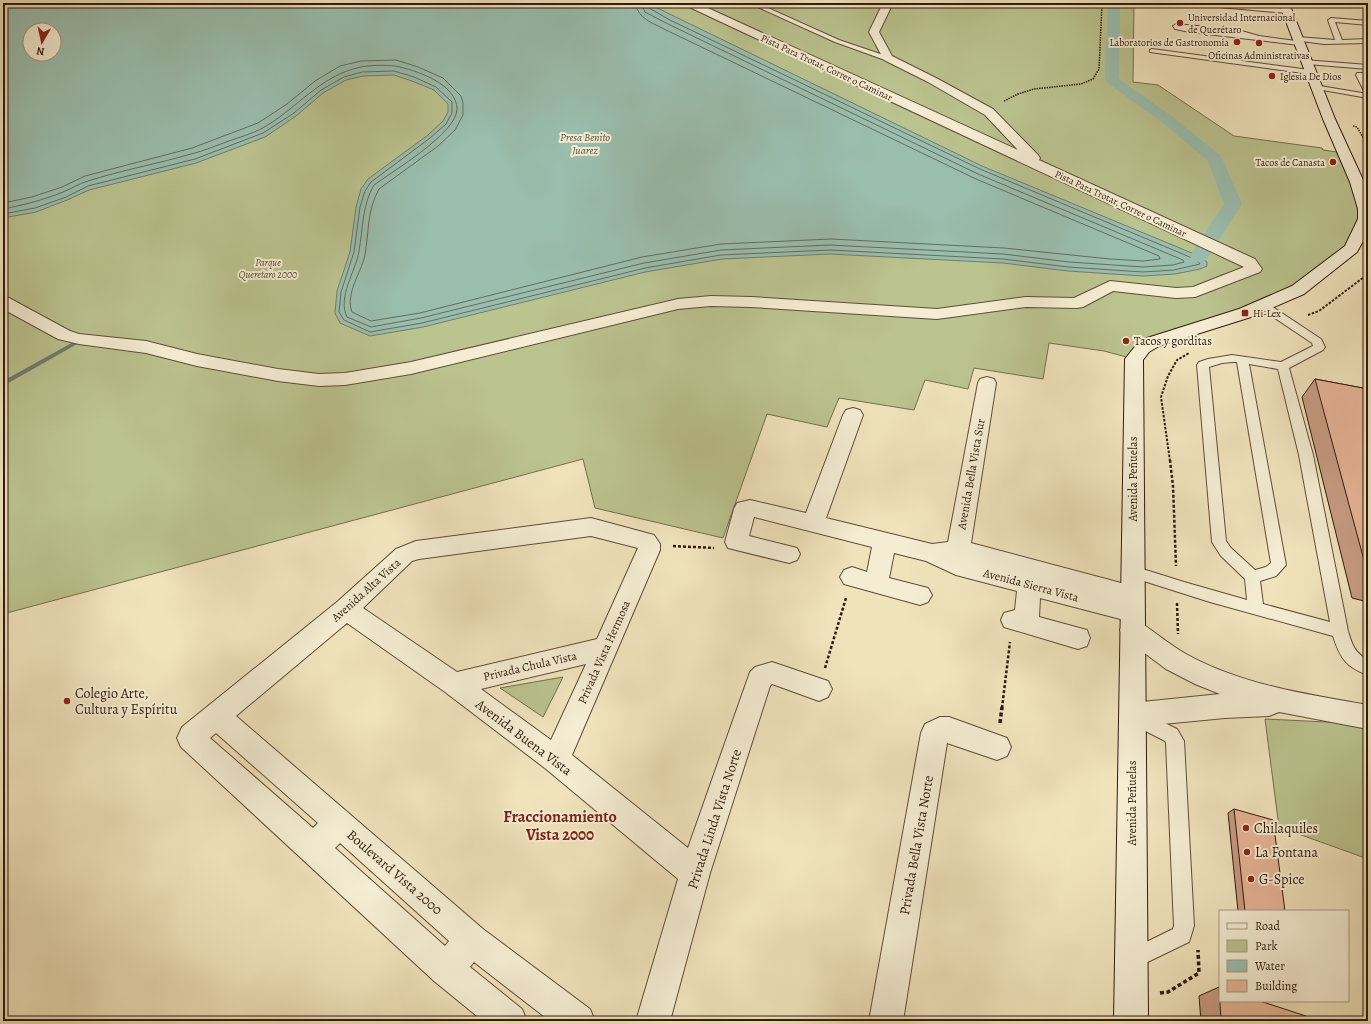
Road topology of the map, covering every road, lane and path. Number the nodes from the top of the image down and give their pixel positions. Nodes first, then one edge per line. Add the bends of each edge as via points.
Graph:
1 (689, 3) edge
2 (752, 3) edge
3 (888, 3) edge
4 (1102, 3) edge
5 (1197, 3) edge
6 (1228, 4) edge
7 (1285, 7) edge
8 (1368, 23) edge
9 (1258, 38) junction
10 (1299, 41) junction
11 (1339, 41) junction
12 (1368, 41) edge
13 (1152, 51) dead end
14 (888, 58) junction
15 (1309, 67) junction
16 (1368, 67) edge
17 (1360, 75) dead end
18 (1317, 87) junction
19 (1368, 91) edge
20 (1368, 96) edge
21 (990, 112) junction
22 (1041, 166) junction
23 (1362, 183) edge
24 (3, 302) edge
25 (1264, 306) junction
26 (1242, 360) junction
27 (1283, 366) junction
28 (987, 383) dead end
29 (852, 415) dead end
30 (813, 524) junction
31 (885, 541) junction
32 (736, 542) junction
33 (649, 544) junction
34 (789, 554) dead end
35 (957, 557) junction
36 (852, 578) joint
37 (1252, 578) junction
38 (876, 584) junction
39 (1029, 585) junction
40 (920, 595) dead end
41 (1132, 602) junction
42 (1256, 608) junction
43 (346, 609) junction
44 (1019, 622) junction
45 (1340, 631) junction
46 (1078, 638) dead end
47 (606, 648) junction
48 (1368, 668) edge
49 (454, 684) junction
50 (819, 689) joint
51 (1286, 703) junction
52 (1132, 715) junction
53 (217, 716) junction
54 (1368, 717) edge
55 (997, 747) joint
56 (556, 760) junction
57 (339, 823) junction
58 (313, 849) junction
59 (696, 873) junction
60 (472, 940) junction
61 (1131, 960) junction
62 (446, 970) junction
63 (510, 1021) edge
64 (578, 1021) edge
65 (653, 1021) edge
66 (886, 1021) edge
67 (1131, 1021) edge

1 - 22 street, Pista Para Trotar, Correr o Caminar
2 - 14 lane via 837,41
3 - 14 street via 874,32
4 - 21 path via 1099,69 1094,79 1090,82 1051,86 1011,96
5 - 6 lane
6 - 7 lane
7 - 10 street, Avenida Peñuelas
8 - 11 lane via 1331,20
9 - 9 lane via 1238,32 1176,26 1178,28
9 - 10 lane
10 - 11 lane
10 - 15 street, Avenida Peñuelas
11 - 12 lane
13 - 15 lane
14 - 21 street
15 - 16 lane
15 - 18 street, Avenida Peñuelas
17 - 19 lane
18 - 20 lane
18 - 23 street, Avenida Peñuelas
21 - 22 street
22 - 24 street, Pista Para Trotar, Correr o Caminar via 1249,262 1254,269 1195,292 1107,286 1071,304 1026,302 936,314 751,302 710,301 678,304 411,368 345,379 319,380 212,363 146,347 97,342 64,335
23 - 25 street, Avenida Peñuelas via 1366,219 1351,249 1298,290
25 - 27 lane via 1317,341 1319,346
25 - 41 street, Avenida Peñuelas via 1153,342 1143,348 1134,359
26 - 27 lane
26 - 37 lane via 1279,565 1271,572
26 - 37 lane via 1224,358 1203,365 1219,542
27 - 45 lane via 1306,455
28 - 35 street, Avenida Bella Vista Sur
29 - 30 street
30 - 31 street, Avenida Sierra Vista
30 - 32 street, Avenida Sierra Vista via 748,508 745,509
31 - 35 street, Avenida Sierra Vista
31 - 38 street
32 - 33 path via 725,549
32 - 34 street
33 - 43 street, Avenida Alta Vista via 646,541 591,527 416,550 404,555
33 - 47 street, Privada Vista Hermosa via 649,550
35 - 39 street, Avenida Sierra Vista
35 - 41 street, Avenida Sierra Vista
36 - 38 street
36 - 50 path
37 - 42 lane
38 - 40 street
39 - 41 street, Avenida Sierra Vista
39 - 44 street
41 - 42 lane via 1181,589
41 - 51 street via 1181,665 1221,684
41 - 52 street, Avenida Peñuelas
42 - 45 lane
43 - 49 street, Avenida Buena Vista
43 - 53 street, Avenida Alta Vista
44 - 46 street
44 - 55 path
45 - 48 lane via 1347,653 1355,663
47 - 49 street, Privada Chula Vista
47 - 56 street, Privada Vista Hermosa
49 - 56 street, Avenida Buena Vista
50 - 59 street, Privada Linda Vista Norte via 772,673 764,675 759,680
51 - 52 street
51 - 54 street
52 - 61 street, Avenida Peñuelas
52 - 61 lane via 1171,735 1175,741 1184,926 1182,935
53 - 57 street, Boulevard Vista 2000
53 - 58 street, Avenida Alta Vista via 192,736 191,740
55 - 66 street, Privada Bella Vista Norte via 949,730 935,733
56 - 59 street, Avenida Buena Vista
57 - 58 street
57 - 60 street, Boulevard Vista 2000
58 - 62 street
59 - 65 street, Privada Linda Vista Norte
60 - 62 street
60 - 64 street, Boulevard Vista 2000
61 - 67 street, Avenida Peñuelas
62 - 63 street

